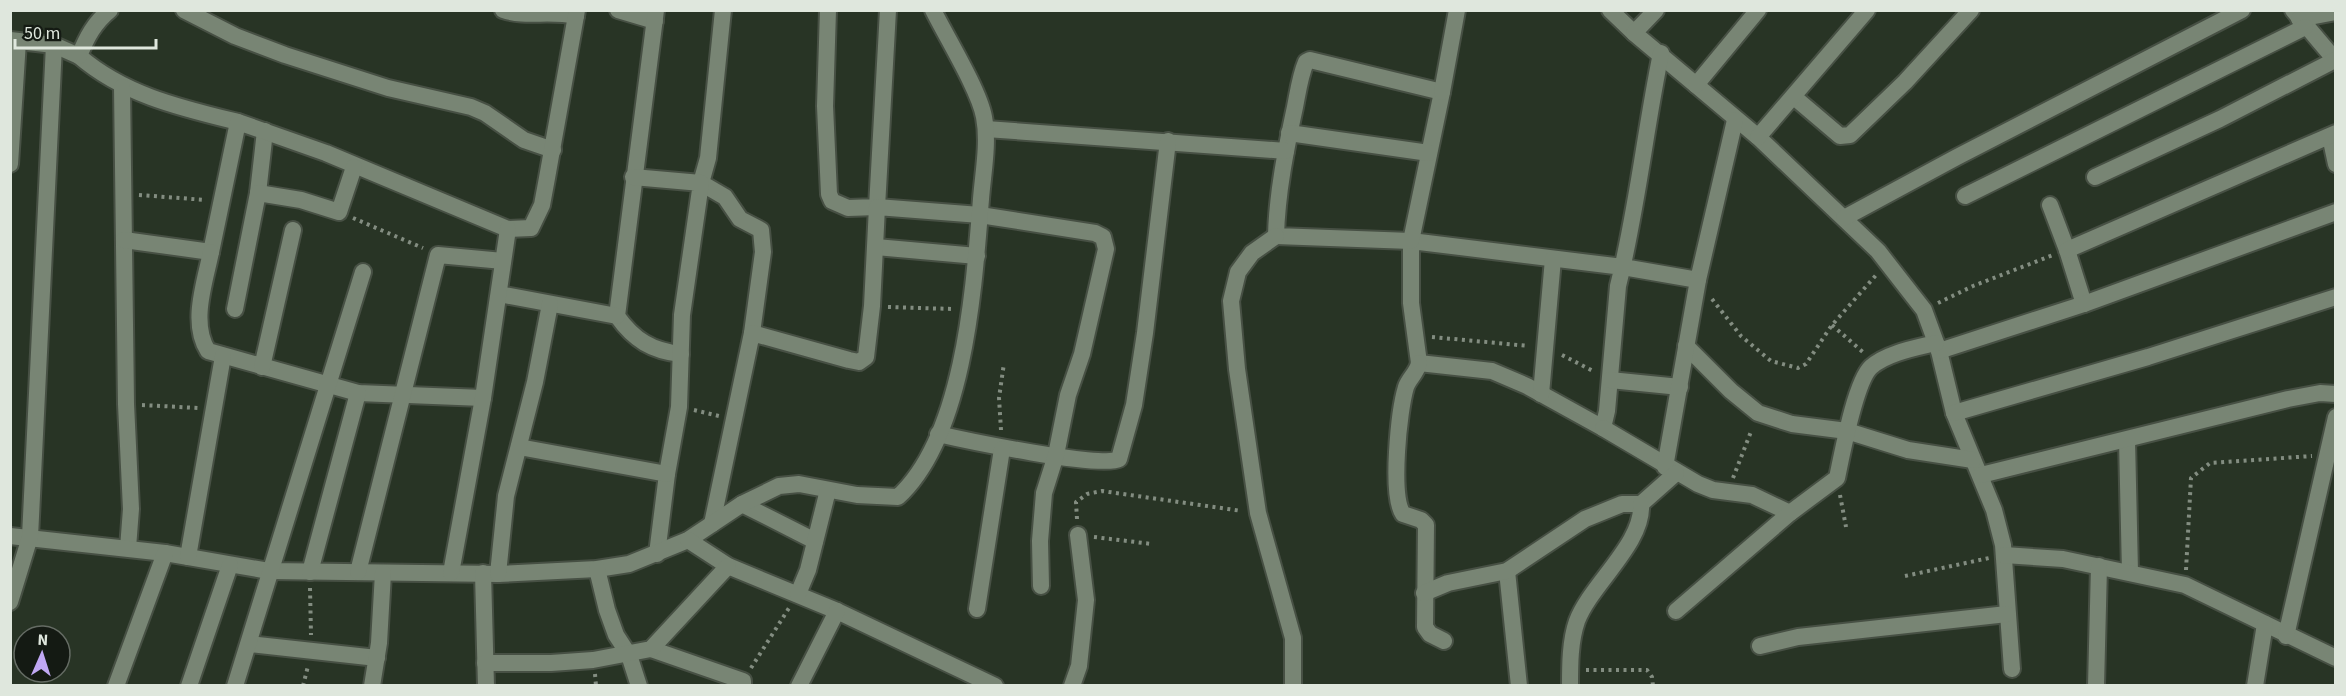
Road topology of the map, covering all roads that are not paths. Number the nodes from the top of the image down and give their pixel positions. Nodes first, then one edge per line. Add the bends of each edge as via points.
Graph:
1 (111, 10) edge
2 (183, 10) edge
3 (503, 10) edge
4 (723, 10) edge
5 (828, 10) edge
6 (888, 10) edge
7 (933, 10) edge
8 (1457, 10) edge
9 (1610, 10) edge
10 (1656, 10) edge
11 (1758, 10) edge
12 (1867, 10) edge
13 (1971, 10) edge
14 (2242, 10) edge
15 (620, 11) edge
16 (2336, 12) edge
17 (577, 13) edge
18 (656, 16) edge
19 (2299, 19) edge
20 (1634, 33) junction
21 (14, 40) edge
22 (54, 45) junction
23 (1661, 53) junction
24 (79, 56) junction
25 (2333, 56) edge
26 (1696, 85) junction
27 (123, 87) junction
28 (1442, 92) junction
29 (1794, 97) junction
30 (1736, 120) junction
31 (238, 122) junction
32 (986, 129) junction
33 (265, 131) junction
34 (1289, 133) junction
35 (2333, 135) edge
36 (1758, 137) junction
37 (1168, 141) junction
38 (553, 150) junction
39 (1286, 151) junction
40 (1429, 153) junction
41 (10, 164) edge
42 (2336, 164) edge
43 (354, 166) junction
44 (633, 177) junction
45 (2095, 177) dead end
46 (701, 183) junction
47 (258, 194) junction
48 (1965, 196) dead end
49 (2050, 205) dead end
50 (877, 207) junction
51 (2336, 212) edge
52 (980, 215) junction
53 (1844, 218) junction
54 (508, 229) junction
55 (293, 230) dead end
56 (1276, 237) junction
57 (124, 240) junction
58 (1411, 241) junction
59 (876, 247) junction
60 (2067, 250) junction
61 (211, 252) junction
62 (977, 256) junction
63 (1553, 258) junction
64 (503, 261) junction
65 (1623, 267) junction
66 (363, 272) dead end
67 (1698, 280) junction
68 (499, 294) junction
69 (2336, 297) edge
70 (550, 304) junction
71 (2084, 304) junction
72 (235, 309) dead end
73 (617, 316) junction
74 (752, 333) junction
75 (1686, 346) junction
76 (1937, 347) junction
77 (681, 354) junction
78 (223, 356) junction
79 (1419, 363) junction
80 (262, 367) junction
81 (1610, 380) junction
82 (327, 386) junction
83 (1680, 387) junction
84 (358, 393) junction
85 (1541, 394) junction
86 (2336, 394) edge
87 (403, 396) junction
88 (483, 399) junction
89 (1954, 413) junction
90 (2335, 417) edge
91 (1603, 428) junction
92 (1847, 431) junction
93 (938, 434) junction
94 (2127, 440) junction
95 (519, 447) junction
96 (1002, 449) junction
97 (1056, 455) junction
98 (1973, 460) junction
99 (1670, 470) junction
100 (667, 474) junction
101 (1981, 476) junction
102 (828, 490) junction
103 (742, 504) junction
104 (1641, 504) junction
105 (1790, 513) junction
106 (712, 524) junction
107 (1078, 535) road end
108 (10, 536) edge
109 (30, 537) junction
110 (688, 540) junction
111 (815, 542) junction
112 (128, 548) junction
113 (165, 553) junction
114 (657, 554) junction
115 (2004, 555) junction
116 (188, 557) junction
117 (230, 565) junction
118 (728, 566) junction
119 (2099, 566) junction
120 (597, 569) junction
121 (269, 571) junction
122 (310, 572) junction
123 (358, 572) junction
124 (1507, 572) junction
125 (383, 573) junction
126 (451, 573) junction
127 (2130, 573) junction
128 (490, 574) junction
129 (1041, 586) dead end
130 (1424, 593) junction
131 (798, 594) junction
132 (10, 602) edge
133 (977, 609) dead end
134 (837, 611) junction
135 (1676, 611) dead end
136 (2007, 614) junction
137 (2265, 624) junction
138 (2286, 636) junction
139 (1444, 641) dead end
140 (249, 644) junction
141 (1760, 646) dead end
142 (651, 649) junction
143 (629, 654) junction
144 (377, 658) junction
145 (2336, 658) edge
146 (485, 663) junction
147 (2012, 669) dead end
148 (1570, 678) edge
149 (743, 683) edge
150 (116, 686) edge
151 (189, 686) edge
152 (235, 686) edge
153 (372, 686) edge
154 (486, 686) edge
155 (639, 686) edge
156 (799, 686) edge
157 (995, 686) edge
158 (1072, 686) edge
159 (1293, 686) edge
160 (1520, 686) edge
161 (2096, 686) edge
162 (2255, 686) edge

1 - 24 street via 98,20
2 - 38 street via 285,55 388,88 471,107 524,140
3 - 17 street via 521,16
4 - 46 street via 708,158
5 - 50 street via 825,106 830,194 832,201 848,208
6 - 50 street
7 - 32 street via 982,107
8 - 28 street
9 - 20 street
10 - 20 street
11 - 26 street
12 - 29 street
13 - 29 street via 1850,135 1840,136
14 - 53 street
15 - 18 street
16 - 19 street
17 - 38 street
18 - 44 street
19 - 25 street
19 - 48 street
20 - 23 street
21 - 22 street
21 - 41 street
22 - 24 street
22 - 109 street
23 - 26 street
23 - 65 street
24 - 27 street
25 - 45 street via 2220,119
26 - 30 street
27 - 31 street
27 - 57 street
28 - 34 street via 1310,60 1301,77
28 - 40 street
29 - 36 street
30 - 36 street
30 - 67 street
31 - 33 street
31 - 61 street
32 - 37 street
32 - 52 street
33 - 43 street
33 - 47 street
34 - 39 street
34 - 40 street
35 - 42 street
35 - 60 street
36 - 53 street
37 - 39 street
37 - 97 street via 1145,333 1134,405 1120,458 1115,462
38 - 54 street via 536,222 524,230
39 - 56 street
40 - 58 street
43 - 47 street via 339,212 300,200
43 - 54 street
44 - 46 street
44 - 73 street
46 - 74 street via 725,197 740,219 761,230 764,252
46 - 77 street via 682,315
47 - 72 street
49 - 60 street
50 - 52 street
50 - 59 street
51 - 71 street
52 - 62 street
52 - 97 street via 1095,233 1106,243 1083,354 1068,395
53 - 76 street via 1889,263 1924,310
54 - 64 street
55 - 80 street
56 - 58 street
56 - 159 street via 1252,253 1238,272 1231,301 1258,513 1293,638
57 - 61 street
57 - 112 street via 131,509
58 - 63 street
58 - 79 street via 1411,303
59 - 62 street
59 - 74 street via 867,355 860,362
60 - 71 street
61 - 78 street via 200,328 208,351
62 - 93 street via 960,366
63 - 65 street
63 - 85 street
64 - 68 street
64 - 87 street via 438,255
65 - 67 street
65 - 81 street
66 - 82 street
67 - 75 street
68 - 70 street
68 - 88 street
69 - 89 street
70 - 73 street
70 - 95 street
71 - 76 street
73 - 77 street via 646,345
74 - 106 street
75 - 83 street
75 - 92 street via 1758,413 1792,424
76 - 89 street
76 - 92 street via 1876,363 1866,373
77 - 100 street via 679,407
78 - 80 street
78 - 116 street
79 - 85 street via 1483,368
79 - 130 street via 1405,389 1396,486 1403,514 1426,525
80 - 82 street
81 - 83 street
81 - 91 street
82 - 84 street
82 - 121 street
83 - 99 street
84 - 87 street
84 - 122 street
85 - 91 street
86 - 94 street via 2288,399
87 - 88 street
87 - 123 street
88 - 126 street
89 - 98 street
90 - 138 street
91 - 99 street
92 - 98 street via 1908,450
92 - 105 street via 1837,478
93 - 96 street
93 - 102 street via 915,478 898,497
94 - 101 street
94 - 127 street
95 - 100 street
95 - 128 street
96 - 97 street
96 - 133 street
97 - 129 street via 1041,510
98 - 101 street
99 - 104 street
99 - 105 street via 1705,487 1752,495
100 - 114 street
101 - 115 street via 1999,526
102 - 103 street via 788,485 768,490
102 - 111 street
103 - 106 street
103 - 111 street
104 - 124 street via 1622,504 1585,519
104 - 148 street via 1640,524 1577,621
105 - 135 street
106 - 110 street
107 - 158 street via 1087,594 1079,666
108 - 109 street
109 - 112 street
109 - 132 street
110 - 114 street
110 - 118 street
111 - 131 street
112 - 113 street
113 - 116 street
113 - 150 street
114 - 120 street
115 - 119 street via 2039,556
115 - 136 street
116 - 117 street
117 - 121 street
117 - 151 street
118 - 131 street
118 - 142 street
119 - 127 street
119 - 161 street
120 - 128 street
120 - 143 street via 616,635
121 - 122 street
121 - 140 street
122 - 123 street
123 - 125 street
124 - 130 street via 1448,583
124 - 160 street
125 - 126 street
125 - 144 street
126 - 128 street
127 - 137 street via 2184,585
128 - 146 street
130 - 139 street via 1425,627
131 - 134 street
134 - 156 street
134 - 157 street
136 - 141 street via 1798,637
136 - 147 street
137 - 138 street
137 - 162 street
138 - 145 street
140 - 144 street
140 - 152 street
142 - 143 street
142 - 149 street
143 - 146 street via 551,663
143 - 155 street
144 - 153 street
146 - 154 street

